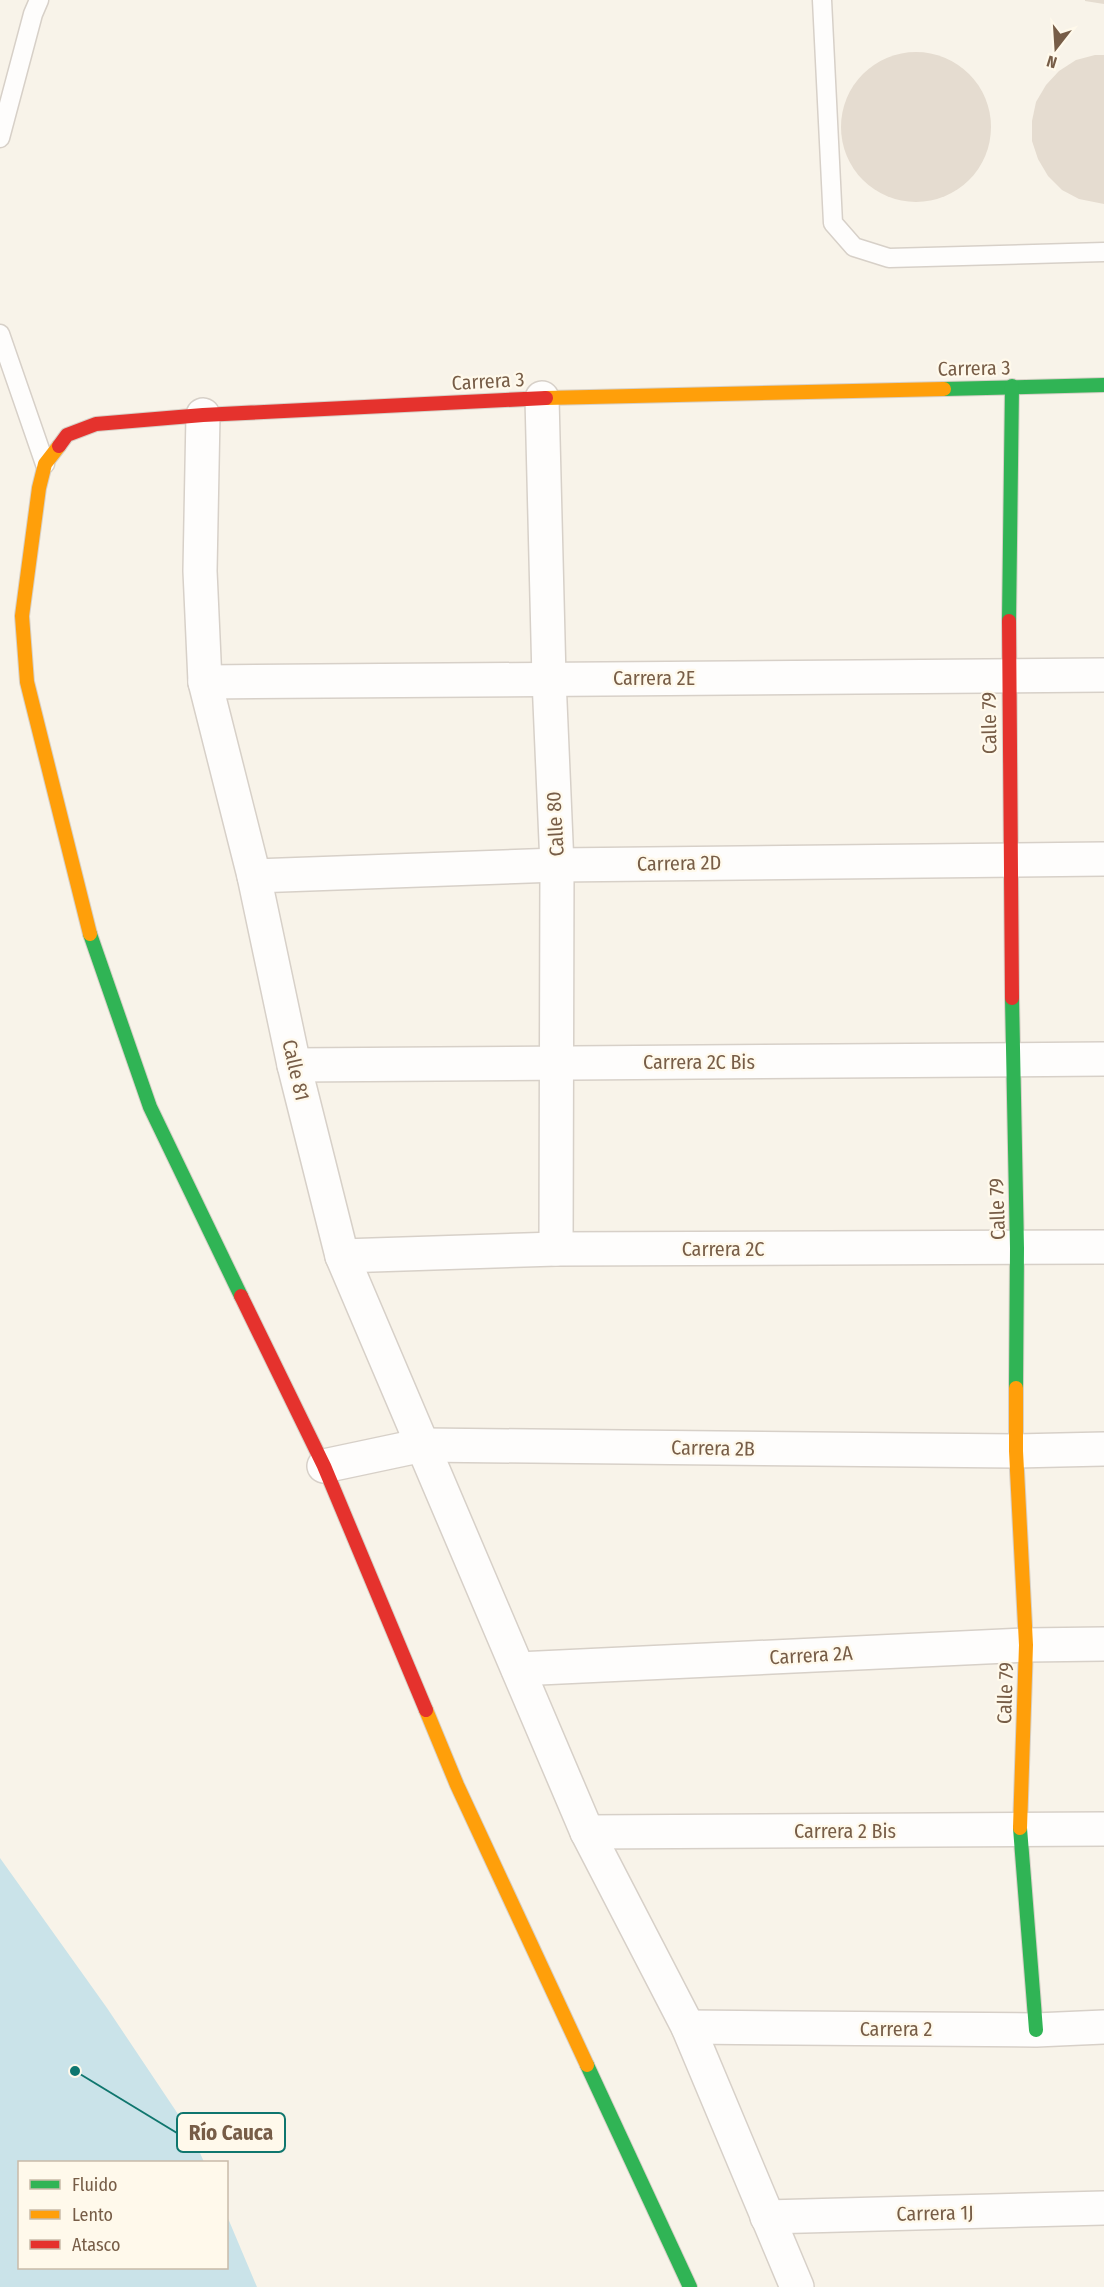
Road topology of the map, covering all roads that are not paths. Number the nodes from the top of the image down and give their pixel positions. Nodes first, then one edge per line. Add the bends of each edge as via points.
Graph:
1 (39, 0) edge
2 (822, 0) edge
3 (0, 138) edge
4 (1104, 252) edge
5 (0, 334) edge
6 (1104, 385) edge
7 (1012, 386) junction
8 (542, 398) junction
9 (203, 415) junction
10 (45, 464) junction
11 (1104, 675) edge
12 (1008, 676) junction
13 (549, 679) junction
14 (205, 682) junction
15 (1011, 859) junction
16 (1104, 859) edge
17 (557, 865) junction
18 (254, 876) junction
19 (1104, 1059) edge
20 (1012, 1060) junction
21 (556, 1063) junction
22 (294, 1065) junction
23 (1104, 1247) edge
24 (1017, 1248) junction
25 (556, 1249) junction
26 (342, 1256) junction
27 (423, 1445) junction
28 (1104, 1449) edge
29 (1016, 1451) junction
30 (324, 1466) junction
31 (1104, 1644) edge
32 (1026, 1645) junction
33 (518, 1669) junction
34 (1104, 1829) edge
35 (1020, 1830) junction
36 (587, 1832) junction
37 (688, 2027) junction
38 (1104, 2027) edge
39 (1036, 2030) junction
40 (1104, 2208) edge
41 (767, 2217) junction
42 (690, 2287) edge
43 (797, 2287) edge

1 - 3 lane
2 - 4 lane via 833,223 854,247 889,258
5 - 10 lane
6 - 7 street, Carrera 3
7 - 8 street, Carrera 3
7 - 12 street, Calle 79
8 - 9 street, Carrera 3
8 - 13 street, Calle 80
9 - 10 street, Carrera 3 via 96,424 67,435
9 - 14 street, Calle 81 via 200,570
10 - 30 street, Carrera 3 via 22,616 27,682 91,937 150,1107
11 - 12 street, Carrera 2E
12 - 13 street, Carrera 2E
12 - 15 street, Calle 79
13 - 14 street, Carrera 2E
13 - 17 street, Calle 80
14 - 18 street, Calle 81
15 - 16 street, Carrera 2D
15 - 17 street, Carrera 2D
15 - 20 street, Calle 79
17 - 18 street, Carrera 2D
17 - 21 street, Calle 80
18 - 22 street, Calle 81
19 - 20 street, Carrera 2C Bis
20 - 21 street, Carrera 2C Bis
20 - 24 street, Calle 79
21 - 22 street, Carrera 2C Bis
21 - 25 street, Calle 80
22 - 26 street, Calle 81
23 - 24 street, Carrera 2C
24 - 25 street, Carrera 2C
24 - 29 street, Calle 79
25 - 26 street, Carrera 2C
26 - 27 street, Calle 81
27 - 29 street, Carrera 2B
27 - 30 street, Carrera 2B
27 - 33 street, Calle 81
28 - 29 street, Carrera 2B
29 - 32 street, Calle 79
30 - 42 street, Carrera 3 via 457,1785
31 - 32 street, Carrera 2A
32 - 33 street, Carrera 2A
32 - 35 street, Calle 79
33 - 36 street, Calle 81
34 - 35 street, Carrera 2 Bis
35 - 36 street, Carrera 2 Bis
35 - 39 street, Calle 79
36 - 37 street, Calle 81
37 - 39 street, Carrera 2
37 - 41 street, Calle 81
38 - 39 street, Carrera 2
40 - 41 street, Carrera 1J
41 - 43 street, Calle 81

